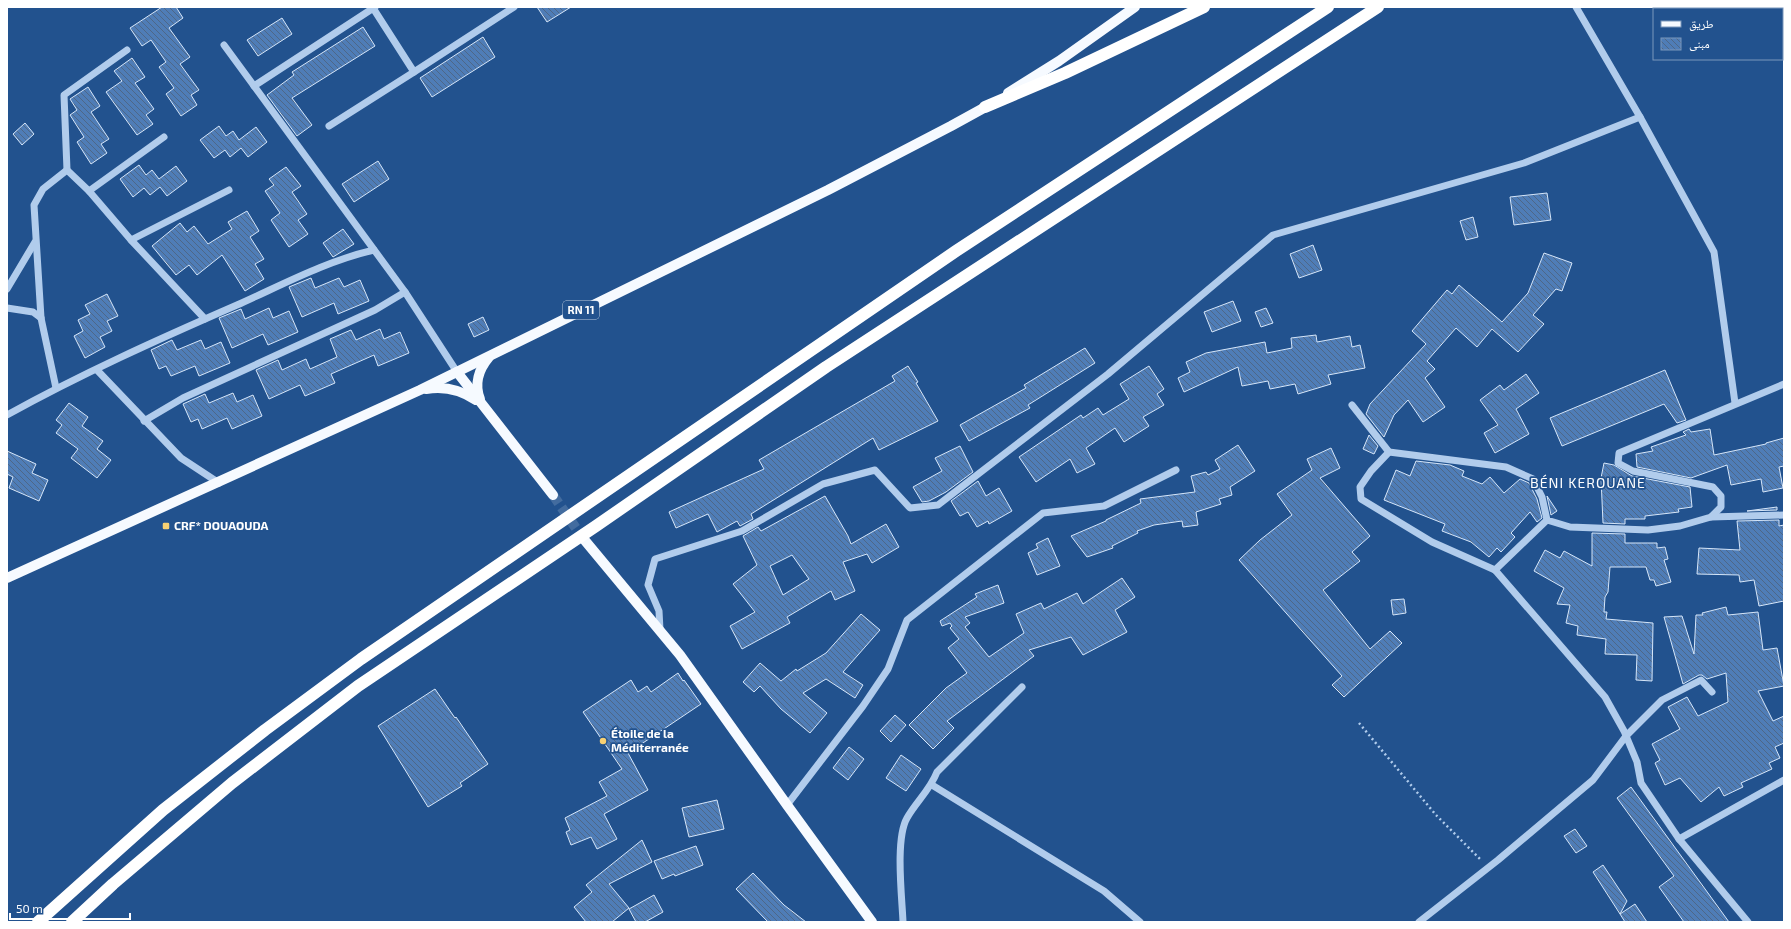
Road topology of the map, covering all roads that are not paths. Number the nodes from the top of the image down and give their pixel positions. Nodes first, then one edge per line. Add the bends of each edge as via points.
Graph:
1 (514, 7) edge
2 (1135, 7) edge
3 (1204, 7) edge
4 (1328, 7) edge
5 (1378, 7) edge
6 (1576, 7) edge
7 (374, 8) edge
8 (224, 45) dead end
9 (127, 50) dead end
10 (414, 72) junction
11 (254, 86) junction
12 (985, 107) junction
13 (1640, 117) junction
14 (329, 126) dead end
15 (164, 137) dead end
16 (67, 170) junction
17 (230, 190) dead end
18 (89, 191) junction
19 (132, 240) junction
20 (35, 242) junction
21 (374, 250) junction
22 (7, 289) edge
23 (405, 292) junction
24 (7, 308) edge
25 (41, 318) junction
26 (205, 319) junction
27 (496, 352) junction
28 (96, 370) junction
29 (457, 372) junction
30 (1784, 384) edge
31 (56, 388) junction
32 (420, 390) junction
33 (1735, 403) junction
34 (482, 405) junction
35 (1352, 405) dead end
36 (7, 415) edge
37 (144, 421) junction
38 (1389, 452) junction
39 (1176, 470) dead end
40 (219, 483) junction
41 (552, 495) tunnel mouth
42 (1784, 515) edge
43 (1711, 517) junction
44 (1547, 520) junction
45 (582, 537) tunnel mouth
46 (1495, 570) junction
47 (7, 578) edge
48 (660, 631) junction
49 (1022, 687) dead end
50 (1712, 692) dead end
51 (1626, 736) junction
52 (1784, 780) edge
53 (932, 785) junction
54 (786, 805) junction
55 (1679, 839) junction
56 (38, 922) edge
57 (72, 922) edge
58 (872, 922) edge
59 (903, 922) edge
60 (1140, 922) edge
61 (1419, 922) edge
62 (1748, 922) edge

1 - 10 street
2 - 12 main road, RN 11 via 1058,61
3 - 12 highway via 1066,73
4 - 56 highway via 956,251 360,659 163,810
5 - 57 highway via 1194,129 944,289 358,686 232,783 112,884
6 - 13 street
7 - 10 street
7 - 11 street
8 - 11 street
9 - 16 street via 64,95
10 - 14 street
11 - 21 street
12 - 27 main road, RN 11 via 828,190
13 - 33 street via 1714,252
13 - 48 street via 1524,164 1273,235 1108,374 938,506 910,508 875,470 823,484 742,531 656,559 648,585 659,611
15 - 18 street
16 - 18 street
16 - 20 street via 43,189 34,205
17 - 19 street
18 - 19 street
19 - 26 street
20 - 22 street
20 - 25 street
21 - 23 street
21 - 26 street via 349,256
23 - 29 street
23 - 37 street via 375,310 183,398
24 - 25 street via 33,312
25 - 31 street
26 - 28 street
27 - 29 main road, RN 11
27 - 34 main road via 486,360 480,371 477,388
28 - 31 street
28 - 37 street
29 - 32 main road, RN 11
29 - 34 main road
30 - 33 street
31 - 36 street
32 - 34 main road via 438,388 457,391
32 - 40 main road, RN 11
33 - 43 street via 1619,453 1618,463 1633,472 1713,488 1721,496 1721,507
34 - 41 main road
35 - 38 street
37 - 40 street via 181,458
38 - 44 street via 1506,467 1533,479 1542,498
38 - 46 street via 1360,487 1361,499 1432,542
39 - 54 street via 1104,506 1043,513 907,620 888,668 863,706
40 - 47 main road, RN 11
42 - 43 street
43 - 44 street via 1680,526 1648,530 1570,527
44 - 46 street
45 - 48 main road
46 - 51 street via 1605,697
48 - 54 main road via 680,655
49 - 53 street via 937,772
50 - 51 street via 1701,680 1662,700
51 - 55 street via 1637,762 1641,783
51 - 61 street via 1593,780
52 - 55 street
53 - 59 street via 906,819 900,842
53 - 60 street via 1104,891
54 - 58 main road
55 - 62 street

